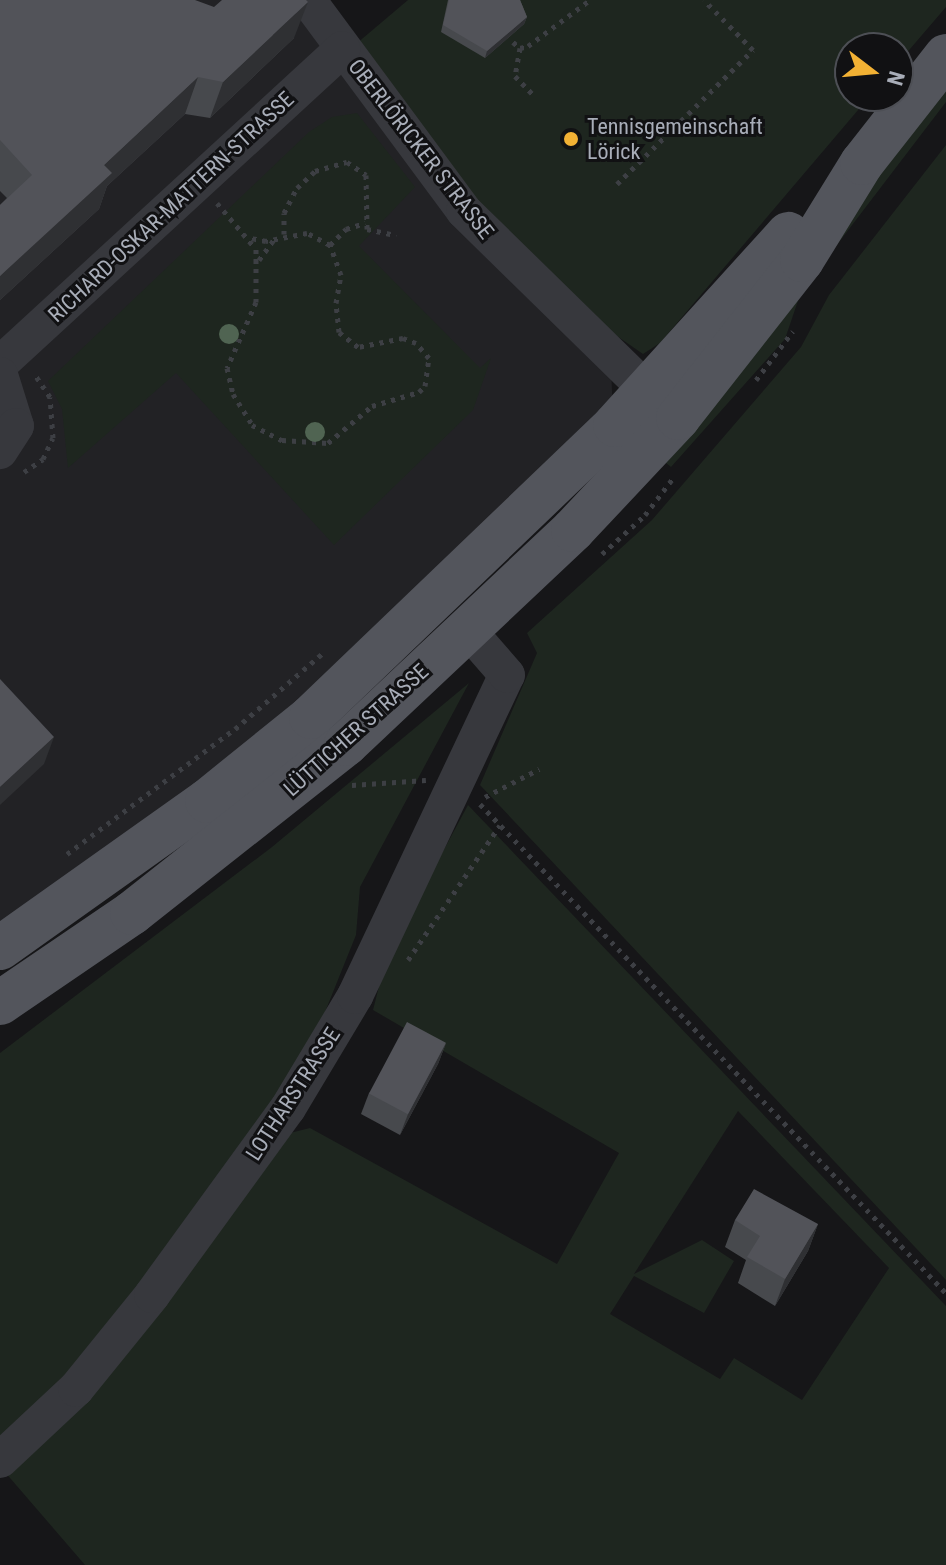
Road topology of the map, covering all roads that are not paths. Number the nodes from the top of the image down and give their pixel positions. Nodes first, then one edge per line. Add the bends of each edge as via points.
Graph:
1 (308, 0) edge
2 (342, 49) junction
3 (946, 56) edge
4 (0, 364) edge
5 (0, 375) edge
6 (662, 405) junction
7 (0, 451) edge
8 (467, 629) junction
9 (0, 948) edge
10 (0, 1003) edge
11 (0, 1460) edge

1 - 2 street, OBERLÖRICKER STRASSE
2 - 4 street, RICHARD-OSKAR-MATTERN-STRASSE
2 - 6 street, OBERLÖRICKER STRASSE via 448,179
3 - 6 main road via 862,163 802,260
5 - 7 street via 16,426
6 - 8 main road, LÜTTICHER STRASSE via 573,530
6 - 9 main road, LÜTTICHER STRASSE via 311,717 207,801
8 - 10 main road, LÜTTICHER STRASSE via 346,744 250,822 132,913
8 - 11 street, LOTHARSTRASSE via 507,675 466,789 355,996 288,1108 152,1295 76,1389

